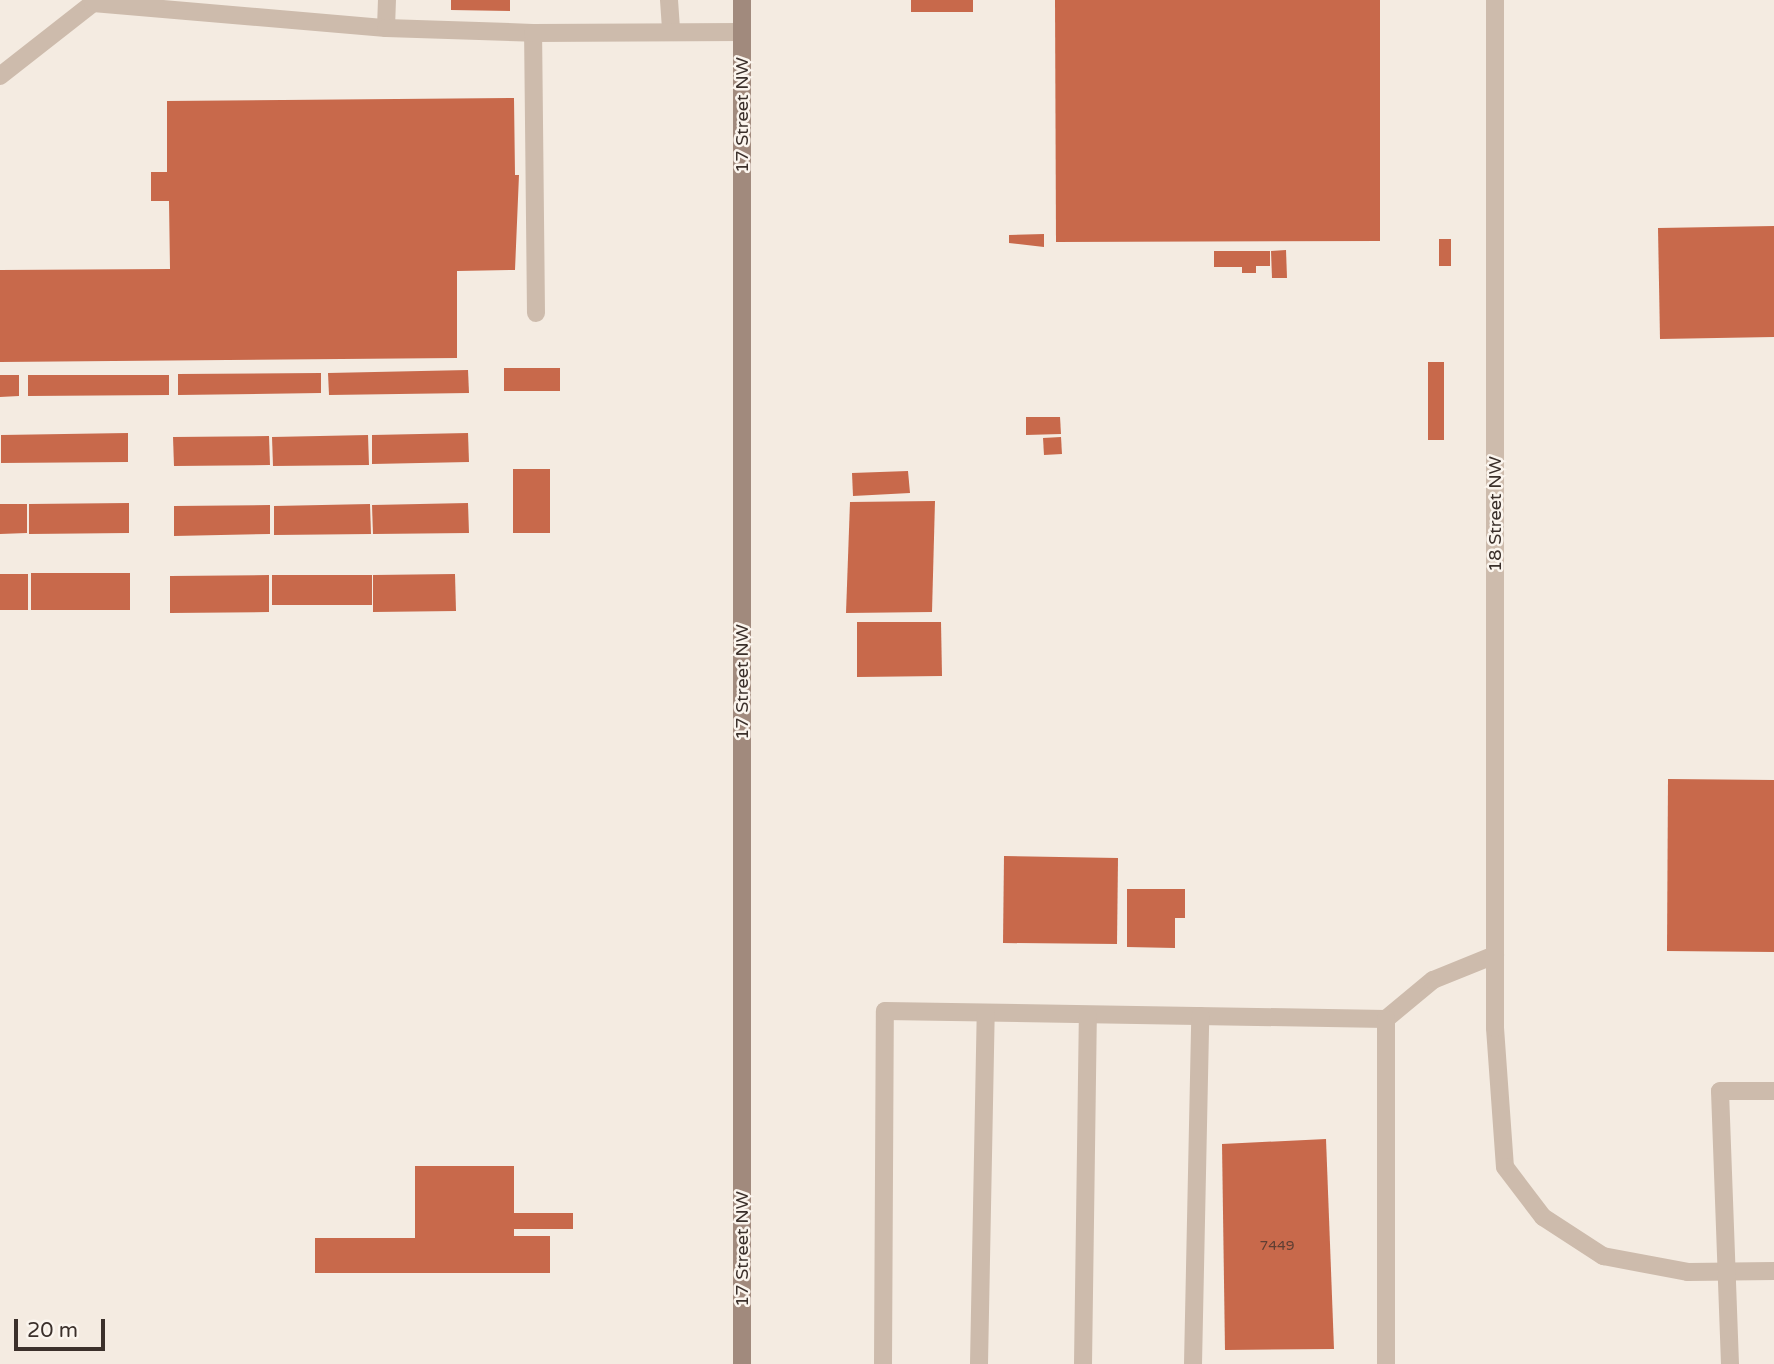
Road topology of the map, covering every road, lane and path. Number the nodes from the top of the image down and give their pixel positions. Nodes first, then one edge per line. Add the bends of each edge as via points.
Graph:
1 (387, 0) edge
2 (669, 0) edge
3 (742, 0) edge
4 (1495, 0) edge
5 (123, 3) edge
6 (300, 9) edge
7 (386, 28) junction
8 (671, 31) junction
9 (533, 33) junction
10 (742, 33) junction
11 (0, 76) edge
12 (536, 313) dead end
13 (1495, 955) junction
14 (986, 1013) junction
15 (1088, 1015) junction
16 (1200, 1016) junction
17 (1386, 1018) junction
18 (1774, 1091) edge
19 (1774, 1271) edge
20 (1723, 1272) junction
21 (741, 1364) edge
22 (883, 1364) edge
23 (979, 1364) edge
24 (1083, 1364) edge
25 (1193, 1364) edge
26 (1386, 1364) edge
27 (1730, 1364) edge

1 - 7 street
2 - 8 street
3 - 10 main road, 17 Street NW
4 - 13 street, 18 Street NW
5 - 6 street
5 - 11 street via 93,4
6 - 7 street
7 - 9 street
8 - 9 street
8 - 10 street
9 - 12 street
10 - 21 main road, 17 Street NW
13 - 17 street via 1433,980
13 - 20 street, 18 Street NW via 1504,1167 1543,1217 1603,1256 1688,1272
14 - 15 street
14 - 22 street via 885,1011
14 - 23 street
15 - 16 street
15 - 24 street
16 - 17 street
16 - 25 street
17 - 26 street
18 - 20 street via 1720,1091
19 - 20 street, 18 Street NW
20 - 27 street

